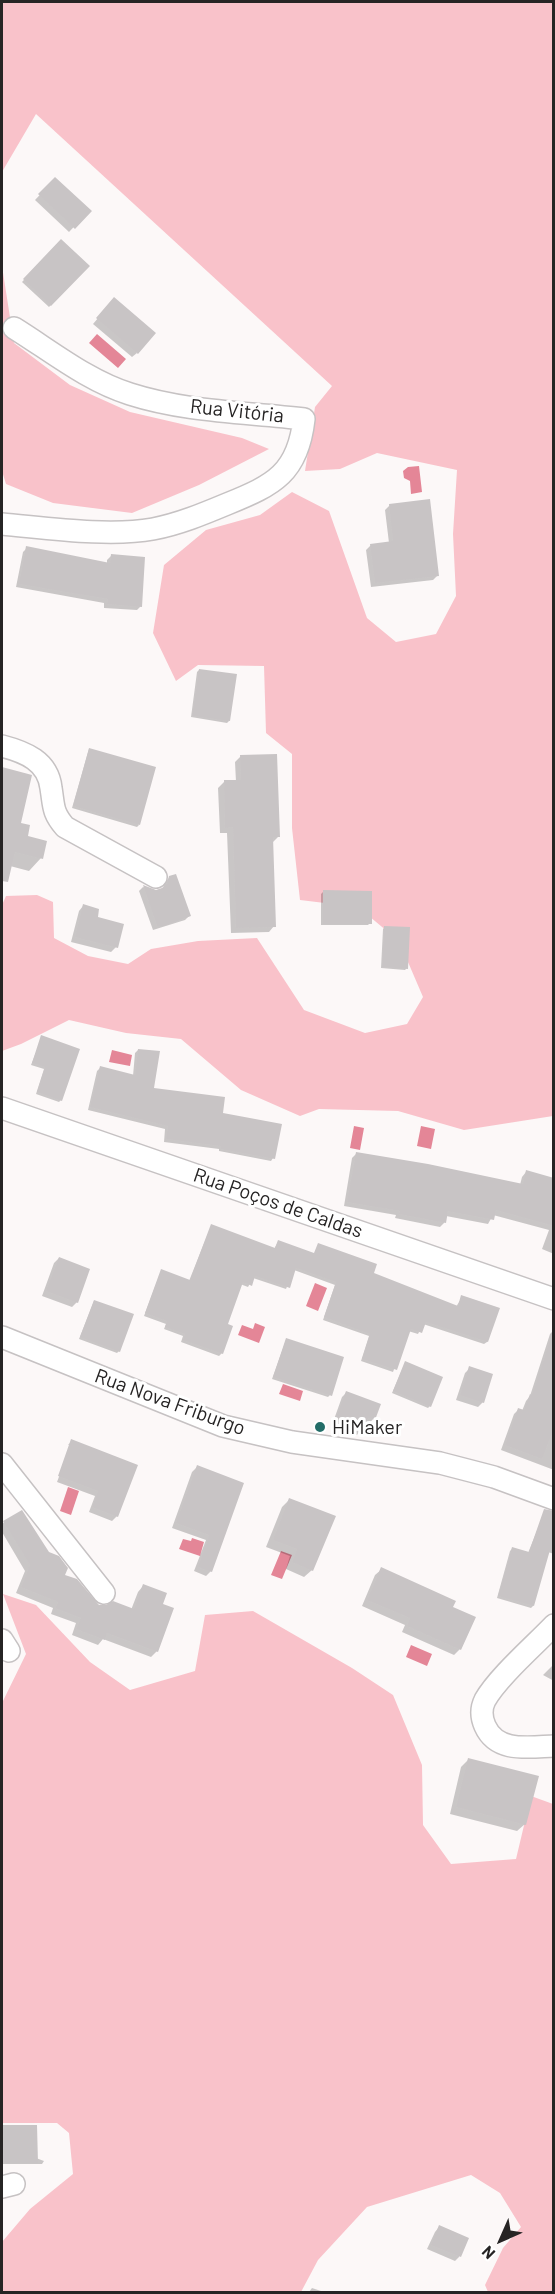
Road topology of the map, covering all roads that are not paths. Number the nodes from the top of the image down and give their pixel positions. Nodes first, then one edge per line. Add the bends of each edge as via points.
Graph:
1 (14, 328) dead end
2 (2, 524) edge
3 (2, 746) edge
4 (156, 877) dead end
5 (2, 1108) edge
6 (554, 1299) edge
7 (2, 1336) edge
8 (2, 1464) edge
9 (554, 1499) edge
10 (104, 1593) dead end
11 (554, 1625) edge
12 (554, 1746) edge

1 - 2 street, Rua Vitória via 94,379 130,394 198,410 304,419 297,453 277,478 257,492 194,517 152,529 104,531
3 - 4 street via 23,752 44,767 51,784 54,815 64,827
5 - 6 street, Rua Poços de Caldas
7 - 9 street, Rua Nova Friburgo via 223,1426 292,1442 440,1463
8 - 10 street
11 - 12 street via 493,1688 484,1701 481,1718 496,1742 514,1748

